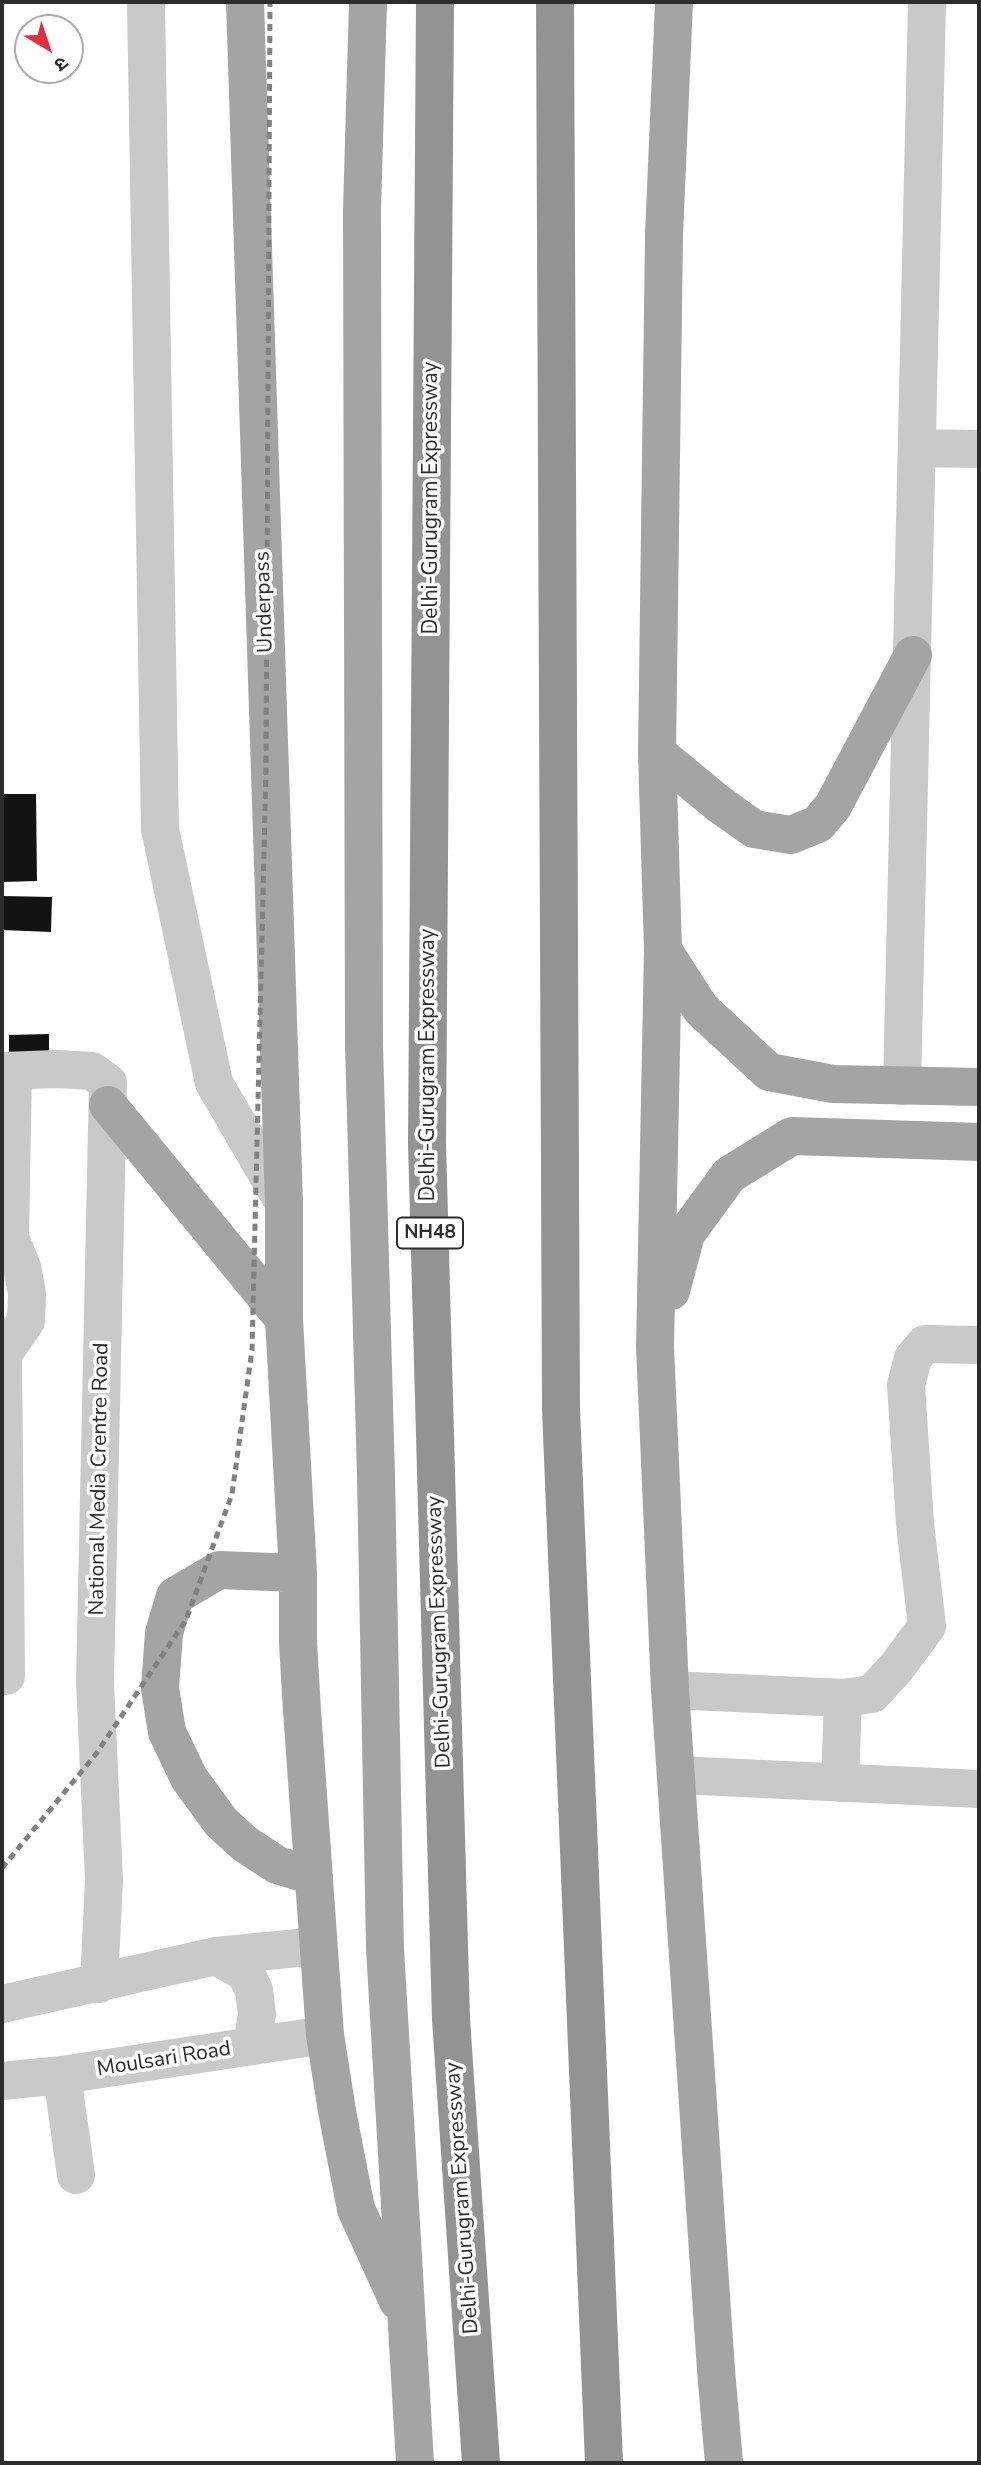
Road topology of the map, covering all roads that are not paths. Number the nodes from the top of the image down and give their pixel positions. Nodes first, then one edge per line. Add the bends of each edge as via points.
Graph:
1 (146, 2) edge
2 (245, 2) edge
3 (368, 2) edge
4 (435, 2) edge
5 (555, 2) edge
6 (674, 2) edge
7 (927, 2) edge
8 (917, 449) junction
9 (979, 449) edge
10 (913, 655) junction
11 (657, 753) junction
12 (663, 950) junction
13 (7, 1071) edge
14 (902, 1086) junction
15 (979, 1087) edge
16 (108, 1105) junction
17 (979, 1142) edge
18 (284, 1203) junction
19 (284, 1320) junction
20 (979, 1345) edge
21 (655, 1347) junction
22 (298, 1573) junction
23 (2, 1676) edge
24 (670, 1690) junction
25 (843, 1698) junction
26 (677, 1775) junction
27 (840, 1783) junction
28 (979, 1789) edge
29 (314, 1876) junction
30 (318, 1946) junction
31 (216, 1956) junction
32 (99, 1984) junction
33 (2, 2004) edge
34 (325, 2035) junction
35 (252, 2046) junction
36 (62, 2075) junction
37 (2, 2081) edge
38 (76, 2175) dead end
39 (407, 2322) junction
40 (415, 2463) edge
41 (481, 2463) edge
42 (604, 2463) edge
43 (724, 2463) edge

1 - 18 street via 160,829 214,1083
2 - 18 main road, Underpass
3 - 39 main road via 362,210 364,1044 385,1948
4 - 41 highway, Delhi-Gurugram Expressway / NH48 via 427,1143 451,2019
5 - 42 highway via 561,1409
6 - 11 main road via 664,235
7 - 8 street
8 - 9 street
8 - 10 street
10 - 11 main road via 834,806 818,824 791,835 754,829
10 - 14 street
11 - 12 main road
12 - 14 main road via 701,1009 769,1072 833,1084
12 - 21 main road
13 - 16 street, National Media Crentre Road via 92,1071 108,1083
13 - 23 street via 10,1238 27,1293 26,1321 4,1354 6,1676
14 - 15 main road
16 - 19 main road
16 - 32 street, National Media Crentre Road via 96,1682 104,1880
17 - 21 main road via 792,1136 729,1175 686,1234
18 - 19 main road, Underpass
19 - 22 main road, Underpass
20 - 25 street via 925,1344 913,1358 906,1385 927,1626 872,1694
21 - 24 main road
22 - 29 main road, Underpass via 298,1643
22 - 29 main road via 219,1570 175,1596 164,1633 160,1688 167,1732 189,1778 221,1822 277,1866
24 - 25 street
24 - 26 main road
25 - 27 street
26 - 27 street
26 - 43 main road
27 - 28 street
29 - 30 main road, Underpass
30 - 31 street
30 - 34 main road, Underpass
31 - 32 street
31 - 35 street via 245,1972 254,1990 257,2014
32 - 33 street
34 - 35 street, Moulsari Road
34 - 39 main road, Underpass via 356,2209
35 - 36 street, Moulsari Road
36 - 37 street, Moulsari Road
36 - 38 street
39 - 40 main road

